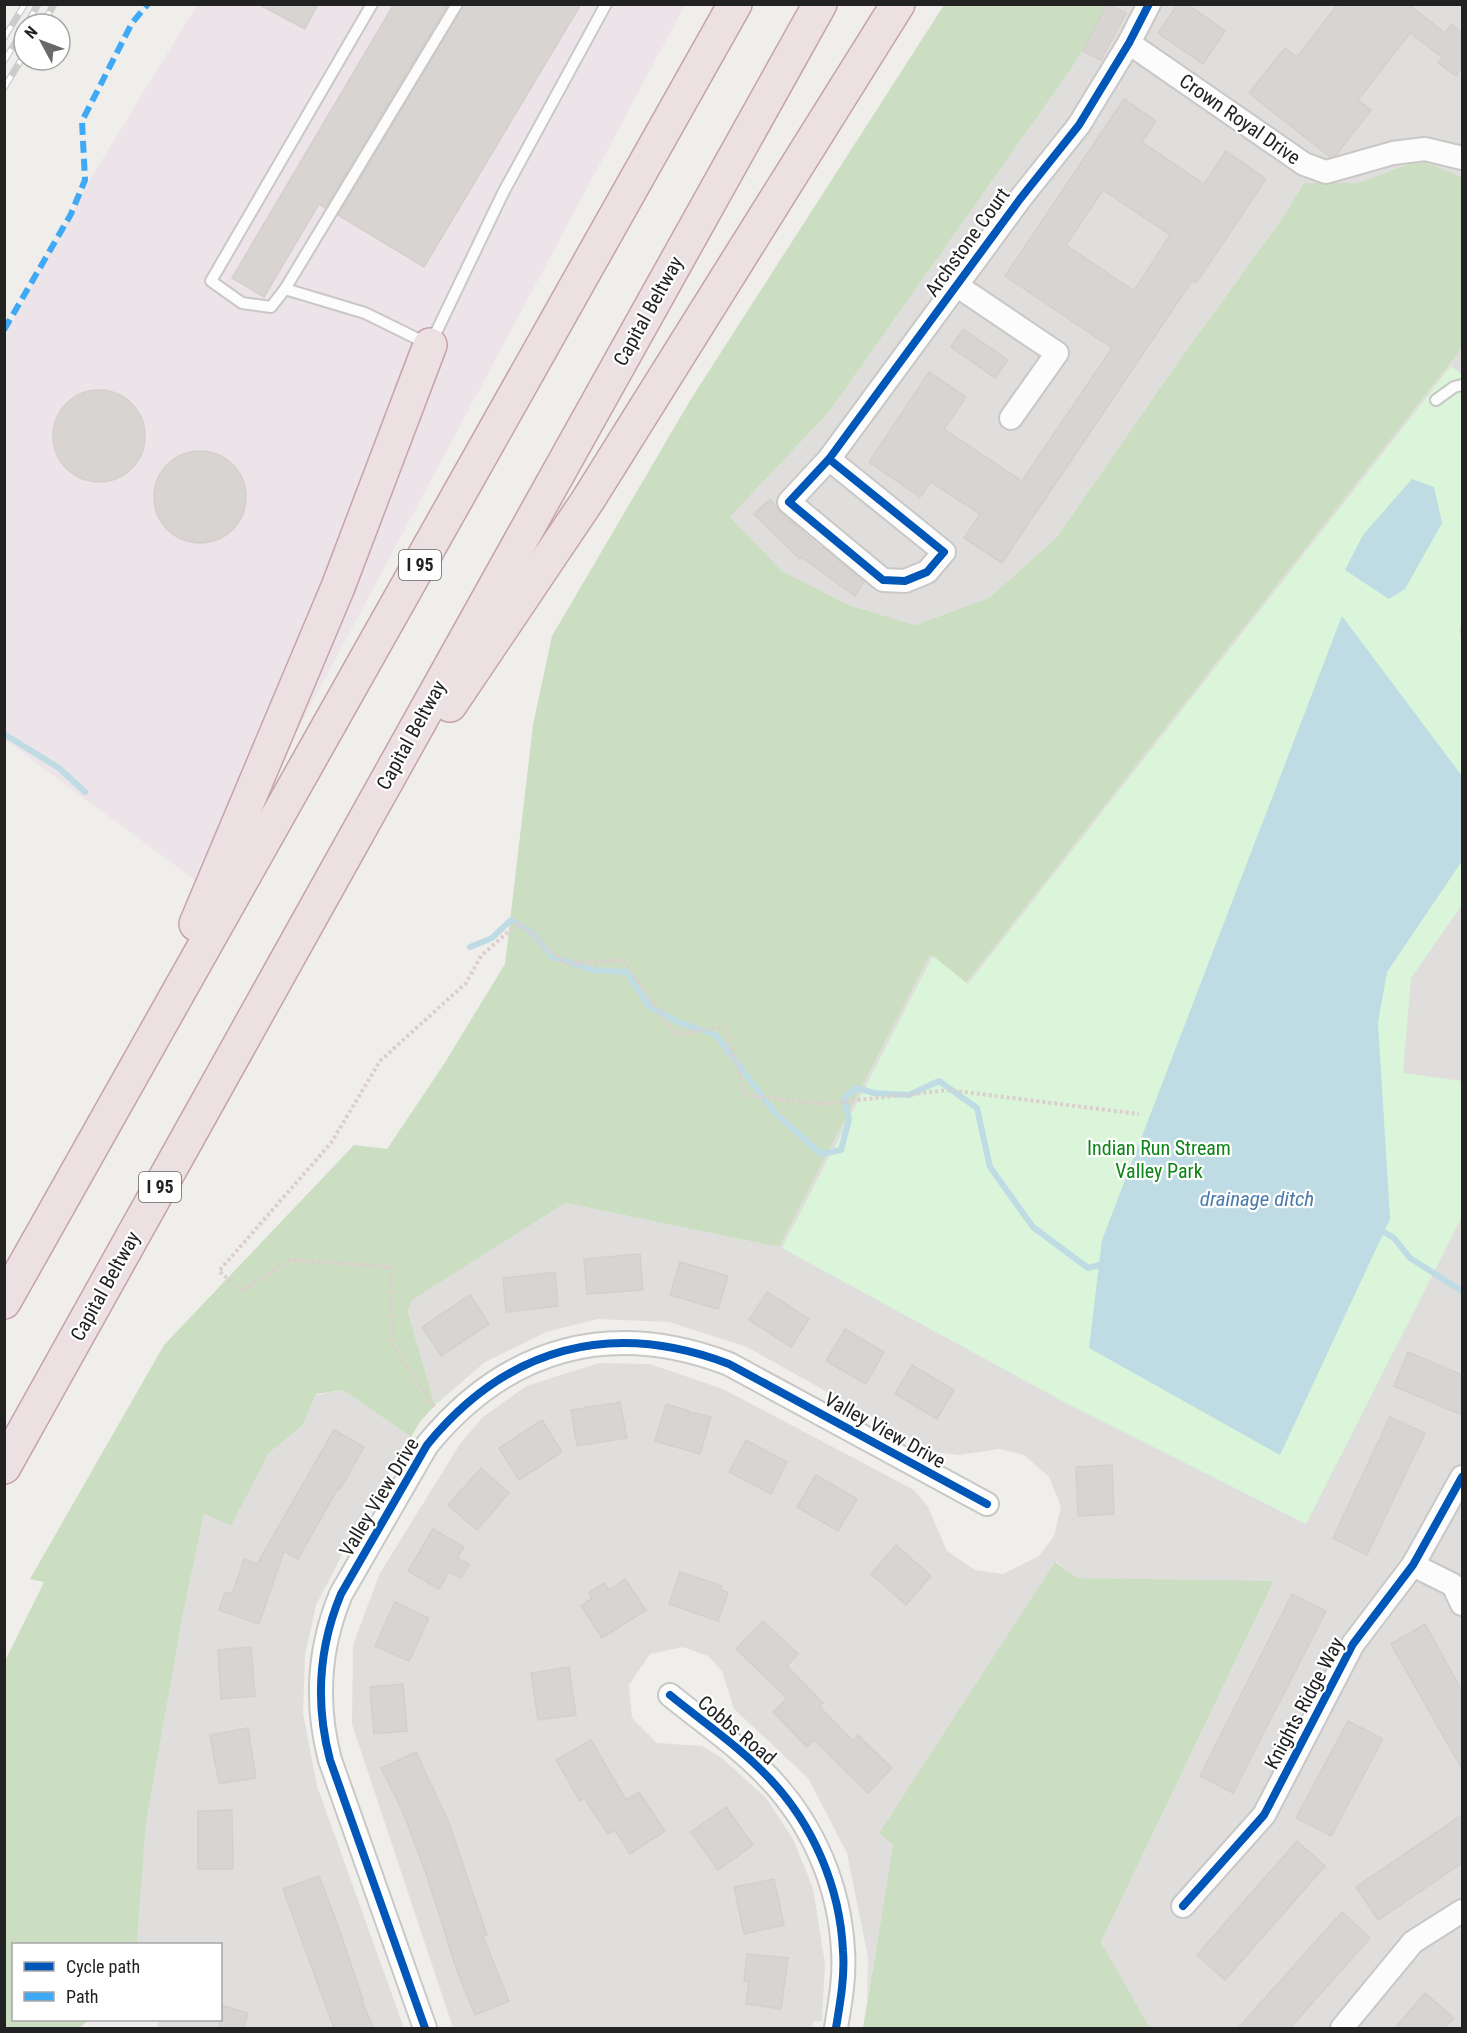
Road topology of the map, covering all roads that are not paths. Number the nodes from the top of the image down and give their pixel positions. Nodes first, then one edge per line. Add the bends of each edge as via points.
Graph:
1 (372, 4) edge
2 (457, 4) edge
3 (606, 4) edge
4 (735, 4) edge
5 (820, 4) edge
6 (898, 4) edge
7 (1149, 4) edge
8 (1129, 43) junction
9 (1462, 158) edge
10 (956, 285) junction
11 (285, 288) junction
12 (430, 345) junction
13 (1462, 385) edge
14 (1436, 400) dead end
15 (1011, 418) dead end
16 (829, 459) junction
17 (316, 906) junction
18 (105, 1125) junction
19 (4, 1302) edge
20 (4, 1467) edge
21 (1462, 1477) edge
22 (987, 1504) dead end
23 (1413, 1565) junction
24 (1462, 1604) edge
25 (670, 1695) dead end
26 (1183, 1906) dead end
27 (1462, 1911) edge
28 (425, 2028) edge
29 (836, 2028) edge
30 (1342, 2028) edge

1 - 11 lane via 211,281 242,303 271,307
2 - 11 lane
3 - 12 lane via 503,193
4 - 18 highway, I 95
5 - 17 highway, Capital Beltway / I 95
6 - 17 highway via 588,500
7 - 8 street, Archstone Court
8 - 9 street, Crown Royal Drive via 1304,164 1326,172 1393,153 1425,149
8 - 10 street, Archstone Court via 1079,125
10 - 15 street via 1057,353
10 - 16 street, Archstone Court
11 - 12 lane via 364,313
12 - 18 highway via 338,587 260,777
13 - 14 lane
16 - 16 street, Archstone Court via 944,552 927,572 905,581 883,580 789,502
17 - 20 highway, Capital Beltway / I 95
18 - 19 highway, I 95
21 - 23 street, Knights Ridge Way
22 - 28 street, Valley View Drive via 729,1364 666,1345 637,1342 577,1347 518,1368 468,1401 445,1423 414,1466 341,1594 325,1641 320,1690 330,1760
23 - 24 street via 1453,1586
23 - 26 street, Knights Ridge Way via 1353,1644 1264,1815
25 - 29 street, Cobbs Road via 768,1776 816,1845 840,1923 843,1977
27 - 30 street via 1413,1942

